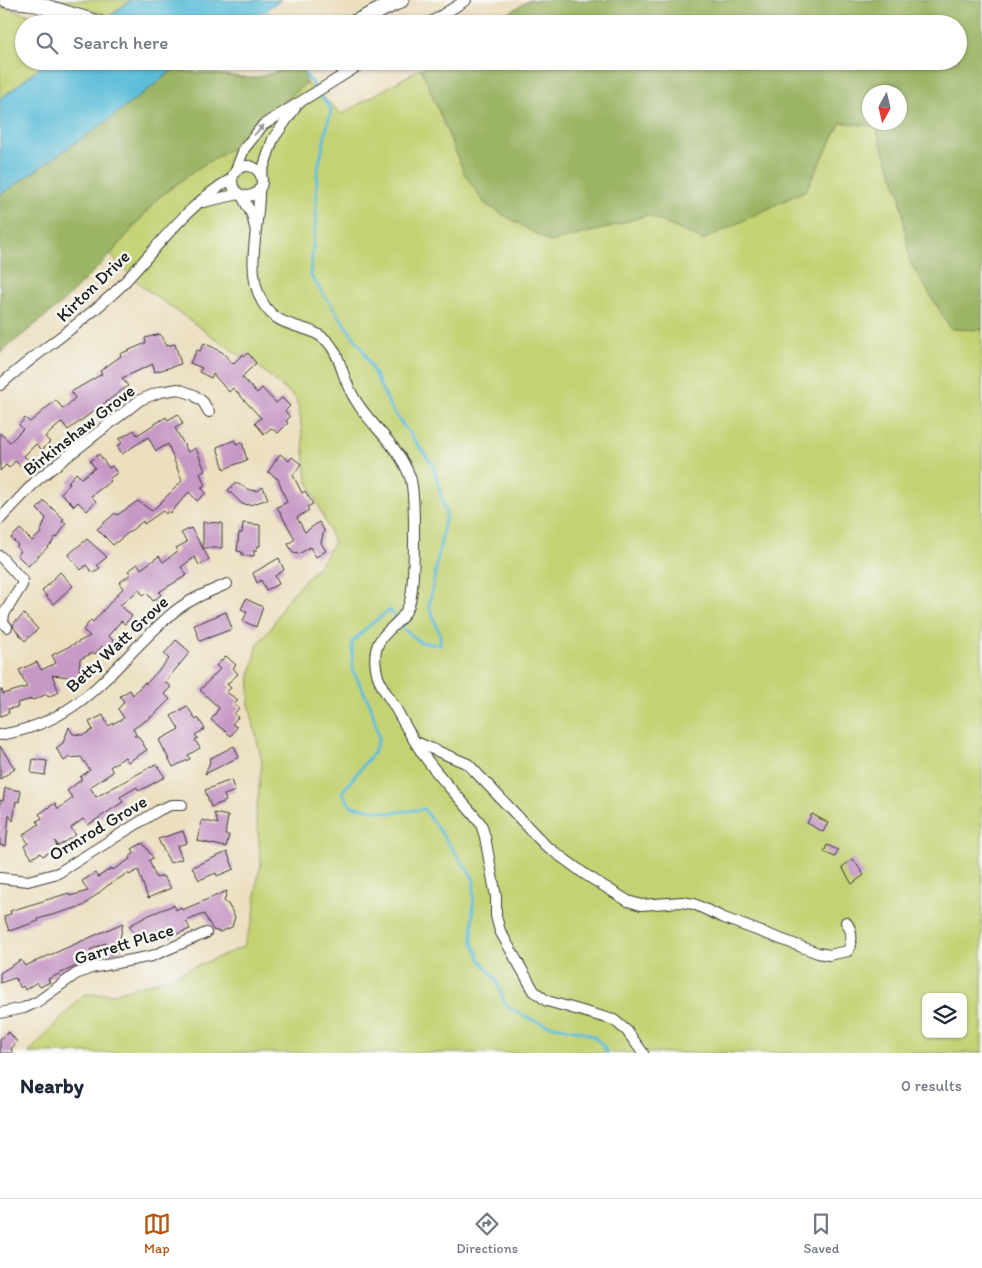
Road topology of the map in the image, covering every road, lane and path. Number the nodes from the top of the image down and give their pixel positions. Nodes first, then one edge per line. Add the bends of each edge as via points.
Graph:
1 (7, 0) edge
2 (401, 0) edge
3 (466, 0) edge
4 (31, 3) edge
5 (71, 15) edge
6 (370, 15) edge
7 (442, 15) edge
8 (351, 70) edge
9 (301, 102) junction
10 (234, 174) junction
11 (261, 175) junction
12 (259, 190) junction
13 (240, 195) junction
14 (201, 203) junction
15 (255, 231) junction
16 (0, 385) edge
17 (209, 412) dead end
18 (0, 519) edge
19 (0, 556) edge
20 (228, 584) dead end
21 (7, 628) dead end
22 (0, 735) edge
23 (416, 742) junction
24 (182, 805) dead end
25 (0, 878) edge
26 (846, 922) dead end
27 (206, 933) dead end
28 (0, 1012) edge
29 (643, 1053) edge

1 - 4 highway
2 - 6 highway
3 - 7 street
4 - 5 highway
8 - 9 street
10 -> 9 street via 244,149 256,133
9 - 11 street via 273,140
10 - 11 street via 250,166
10 - 13 street via 233,187
10 - 14 street, Kirton Drive
11 - 12 street
12 - 13 street via 251,195
12 - 15 street
13 - 14 street, Kirton Drive
13 - 15 street via 252,215
14 - 16 street, Kirton Drive via 169,231 111,294 70,331
15 - 23 street via 257,287 262,302 278,319 327,341 336,352 353,396 391,444 410,477 414,515 412,593 403,614 378,643 376,670 383,689
17 - 18 street, Birkinshaw Grove via 194,395 178,389 140,400 37,480
19 - 21 street via 22,580 4,614 3,622
20 - 22 street, Betty Watt Grove via 189,601 168,616 79,704 34,726
23 - 26 street via 468,764 545,845 628,901 647,906 682,902 694,904 828,956 848,951 851,928
23 - 29 street via 481,824 486,837 500,931 534,991 547,1001 614,1020 628,1031
24 - 25 street, Ormrod Grove via 159,810 58,873 28,881
27 - 28 street, Garrett Place via 152,956 91,968 76,974 37,1002

